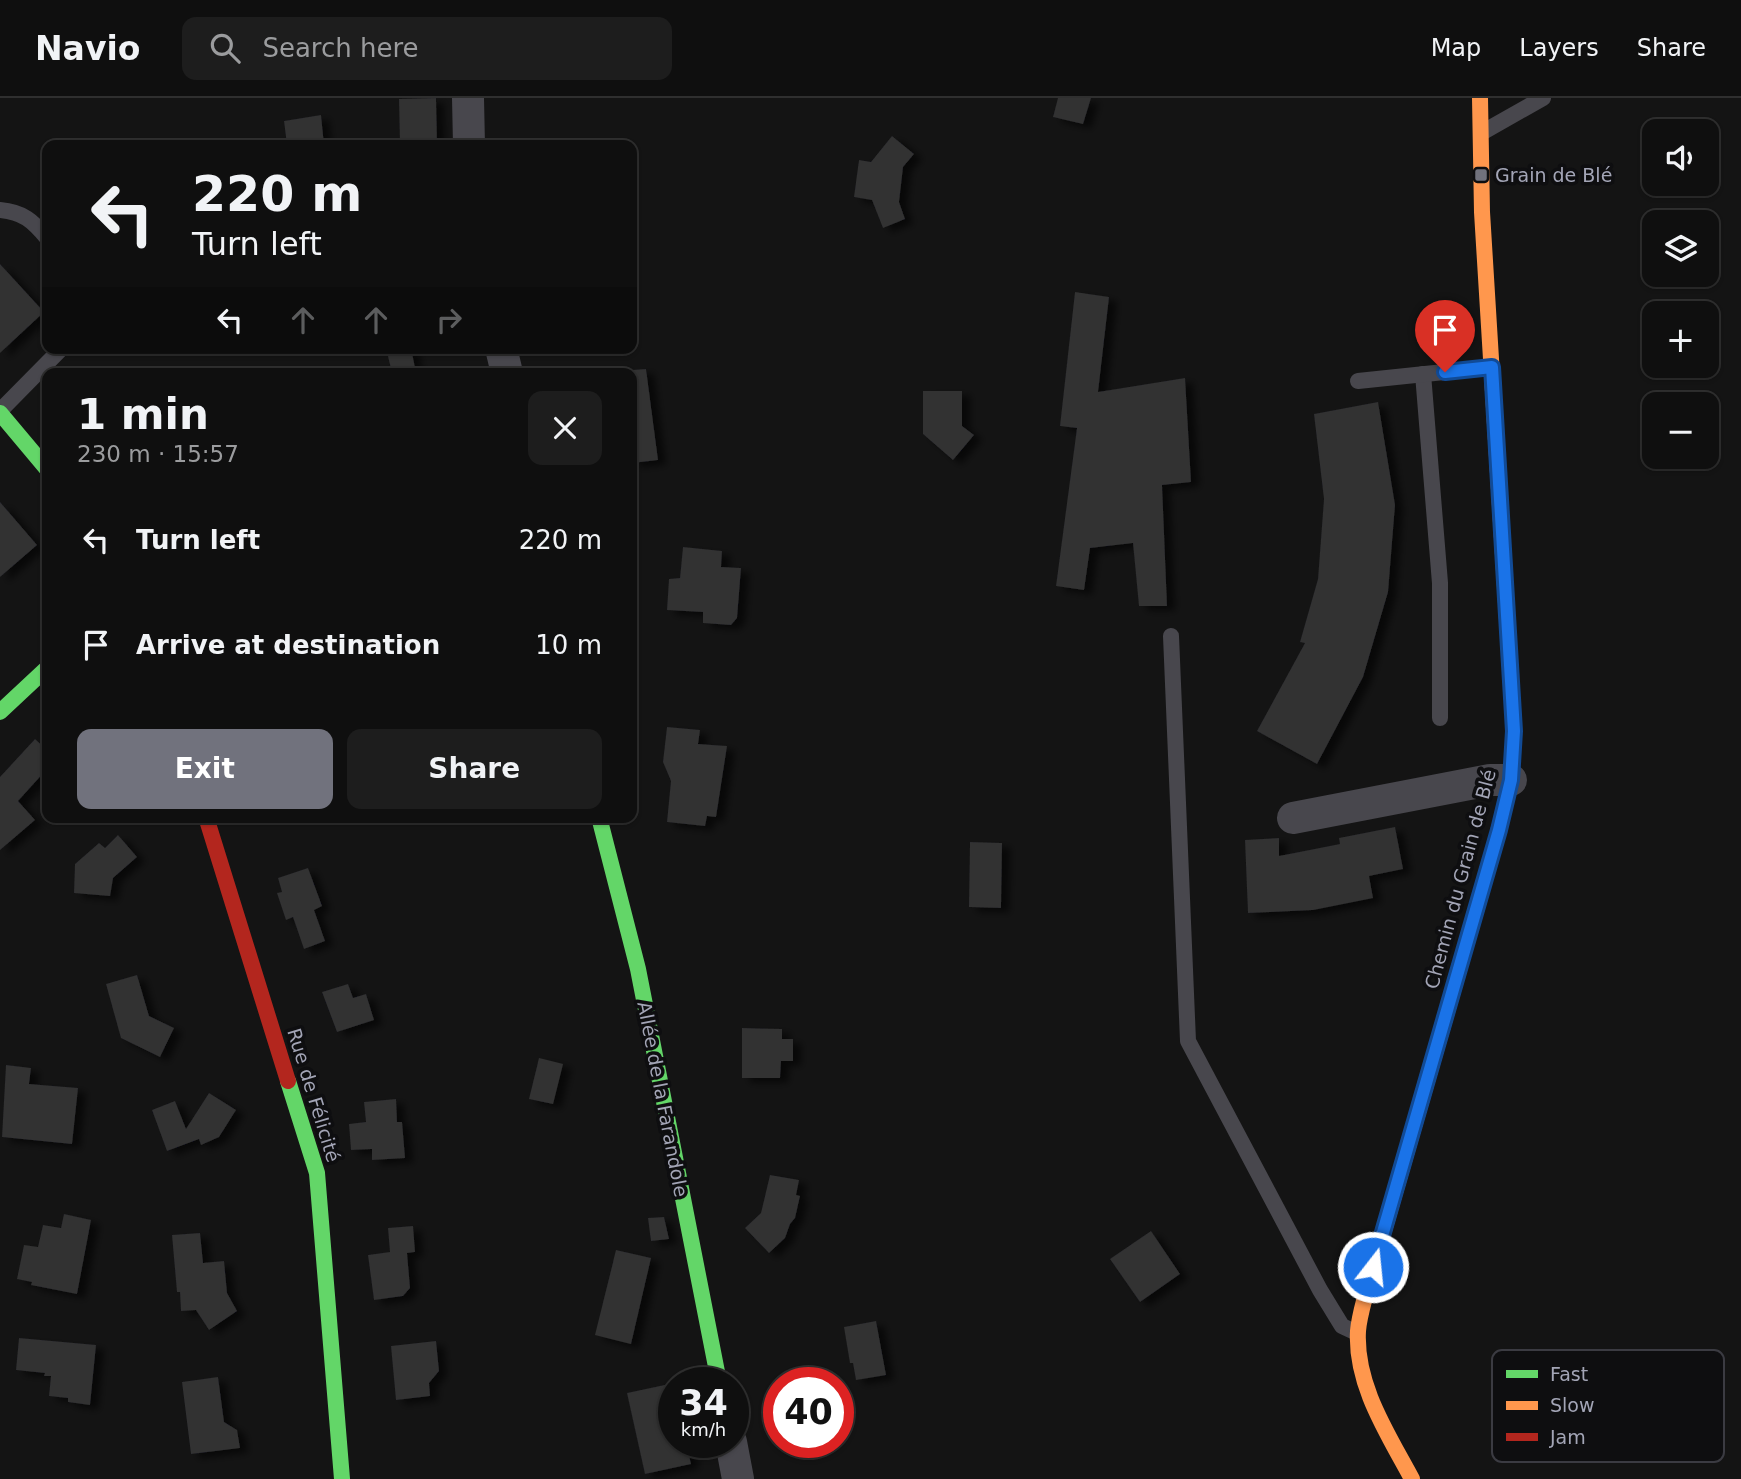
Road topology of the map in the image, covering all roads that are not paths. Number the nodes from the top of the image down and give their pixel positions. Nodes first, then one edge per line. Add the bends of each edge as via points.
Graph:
1 (468, 98) edge
2 (1480, 98) edge
3 (1543, 98) edge
4 (1480, 133) junction
5 (469, 140) edge
6 (0, 210) edge
7 (42, 232) edge
8 (56, 354) edge
9 (1492, 367) junction
10 (43, 368) edge
11 (42, 369) edge
12 (1423, 374) junction
13 (1357, 381) dead end
14 (0, 412) edge
15 (42, 463) edge
16 (1171, 636) dead end
17 (42, 673) edge
18 (0, 712) edge
19 (1440, 718) dead end
20 (1511, 780) junction
21 (1293, 818) dead end
22 (208, 823) edge
23 (600, 823) edge
24 (1357, 1333) junction
25 (716, 1367) edge
26 (734, 1458) edge
27 (342, 1479) edge
28 (738, 1479) edge
29 (1412, 1479) edge

1 - 5 street
2 - 4 street, Chemin du Grain de Blé
3 - 4 lane
4 - 9 street, Chemin du Grain de Blé
6 - 7 lane via 16,211
8 - 10 lane
9 - 12 lane
9 - 20 street, Chemin du Grain de Blé via 1514,731
11 - 14 lane
12 - 13 lane
12 - 19 lane via 1440,583
14 - 15 street
16 - 24 lane via 1188,1041 1320,1290 1342,1326
17 - 18 street
20 - 21 street via 1490,780
20 - 24 street, Chemin du Grain de Blé
22 - 27 street, Rue de Félicité via 317,1173
23 - 25 street, Allée de la Farandole via 638,969
24 - 29 street, Chemin du Grain de Blé via 1360,1370 1371,1401
26 - 28 street

